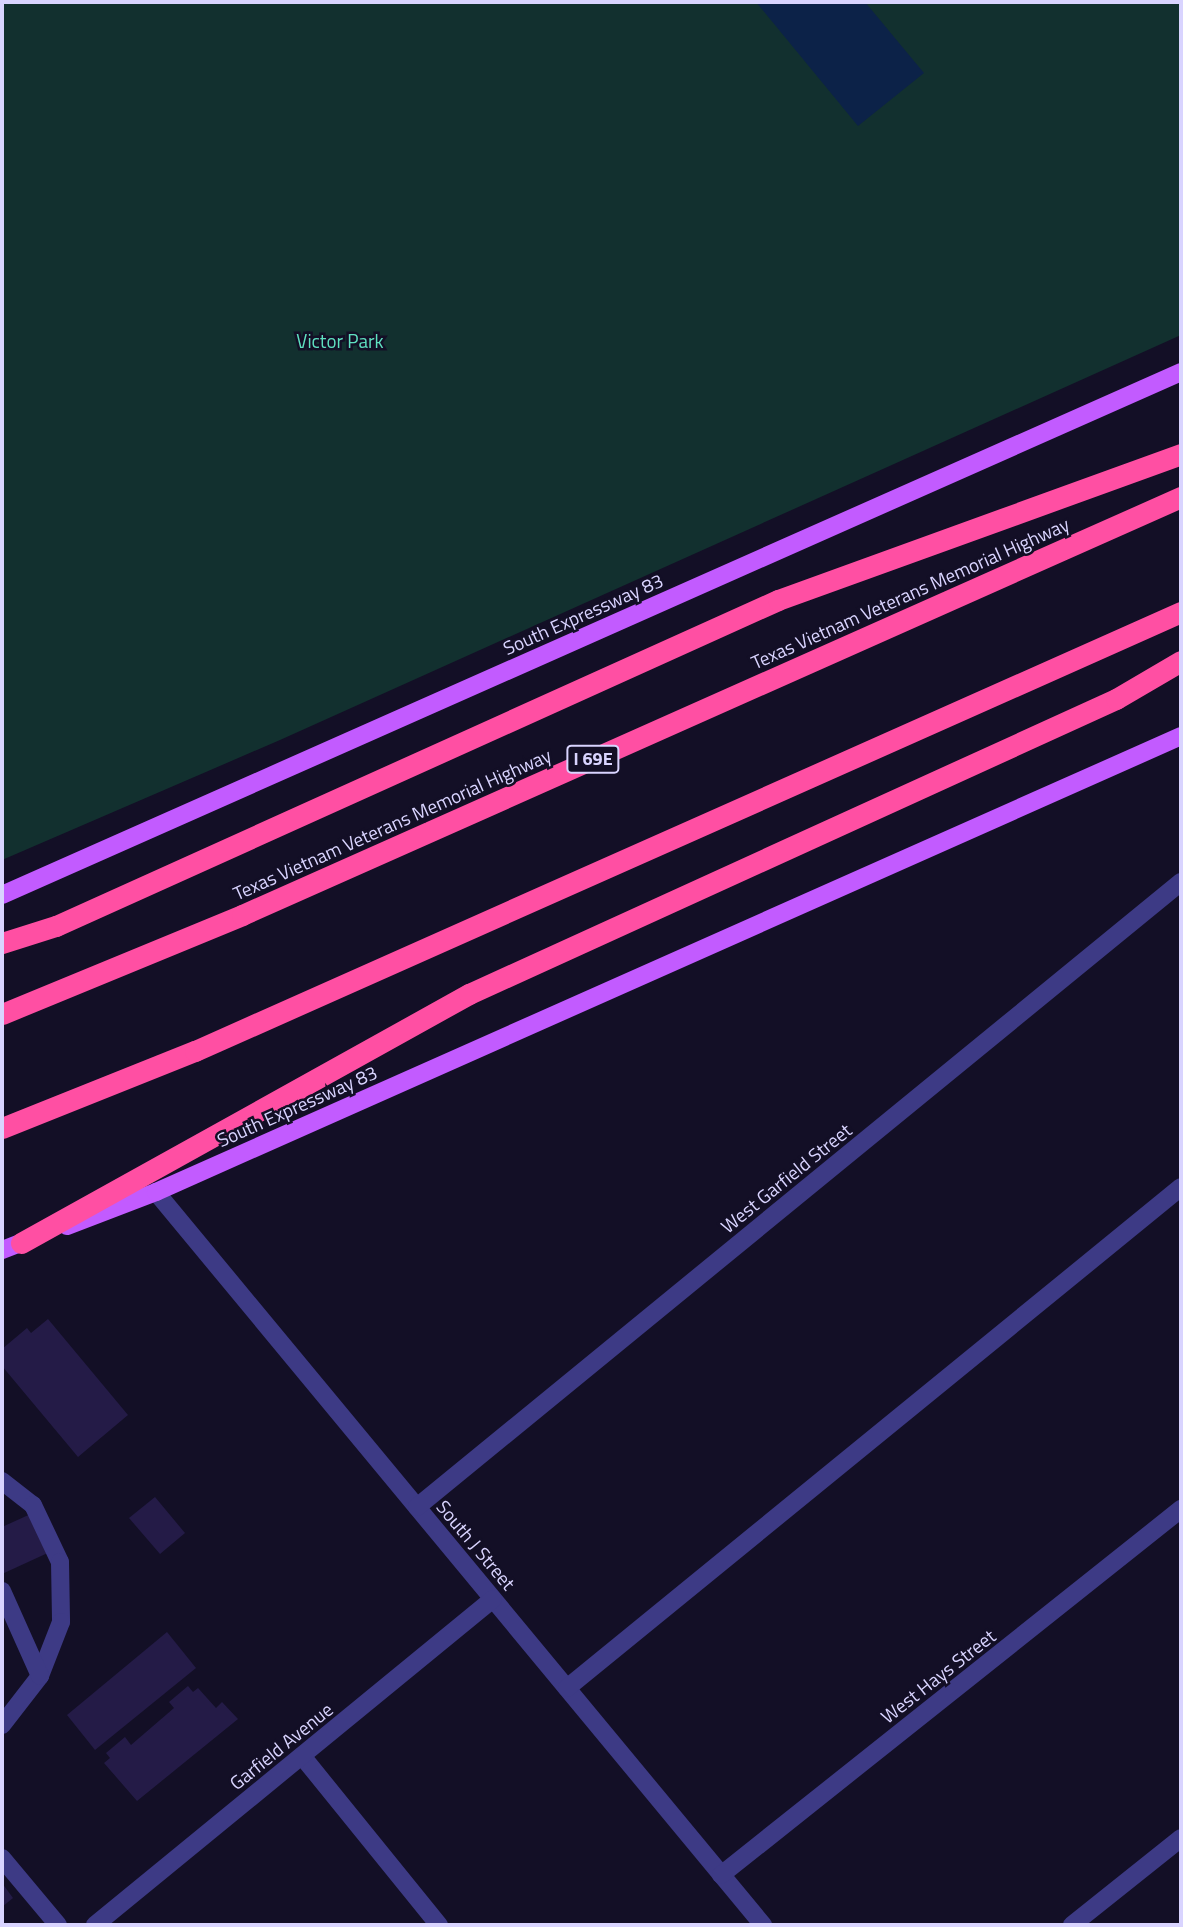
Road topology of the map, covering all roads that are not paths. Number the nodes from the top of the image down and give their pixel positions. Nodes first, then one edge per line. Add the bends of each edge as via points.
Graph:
1 (1181, 372) edge
2 (1181, 454) edge
3 (1181, 497) edge
4 (1181, 611) edge
5 (1181, 662) edge
6 (1181, 736) edge
7 (1181, 882) edge
8 (2, 895) edge
9 (2, 943) edge
10 (2, 1014) edge
11 (2, 1128) edge
12 (1181, 1187) edge
13 (156, 1192) junction
14 (11, 1247) edge
15 (2, 1481) edge
16 (417, 1507) junction
17 (1181, 1509) edge
18 (2, 1591) edge
19 (493, 1599) junction
20 (40, 1676) junction
21 (567, 1688) junction
22 (2, 1725) edge
23 (302, 1756) junction
24 (1181, 1838) edge
25 (2, 1858) edge
26 (722, 1875) junction
27 (103, 1923) edge
28 (58, 1925) edge
29 (439, 1925) edge
30 (763, 1925) edge
31 (1072, 1925) edge

1 - 8 main road, South Expressway 83
2 - 9 highway via 778,600 56,926
3 - 10 highway, Texas Vietnam Veterans Memorial Highway / I 69E via 242,915
4 - 11 highway via 195,1051
5 - 14 highway via 1116,699 469,994
6 - 13 main road, South Expressway 83
7 - 16 street, West Garfield Street
12 - 21 street
13 - 14 main road, South Expressway 83
13 - 16 street, South J Street
15 - 20 street via 33,1505 60,1562 61,1622
16 - 19 street, South J Street
17 - 26 street, West Hays Street
18 - 20 street
19 - 21 street, South J Street
19 - 23 street, Garfield Avenue
20 - 22 street
21 - 26 street, South J Street
23 - 27 street, Garfield Avenue
23 - 29 street
24 - 31 street
25 - 28 street
26 - 30 street, South J Street

